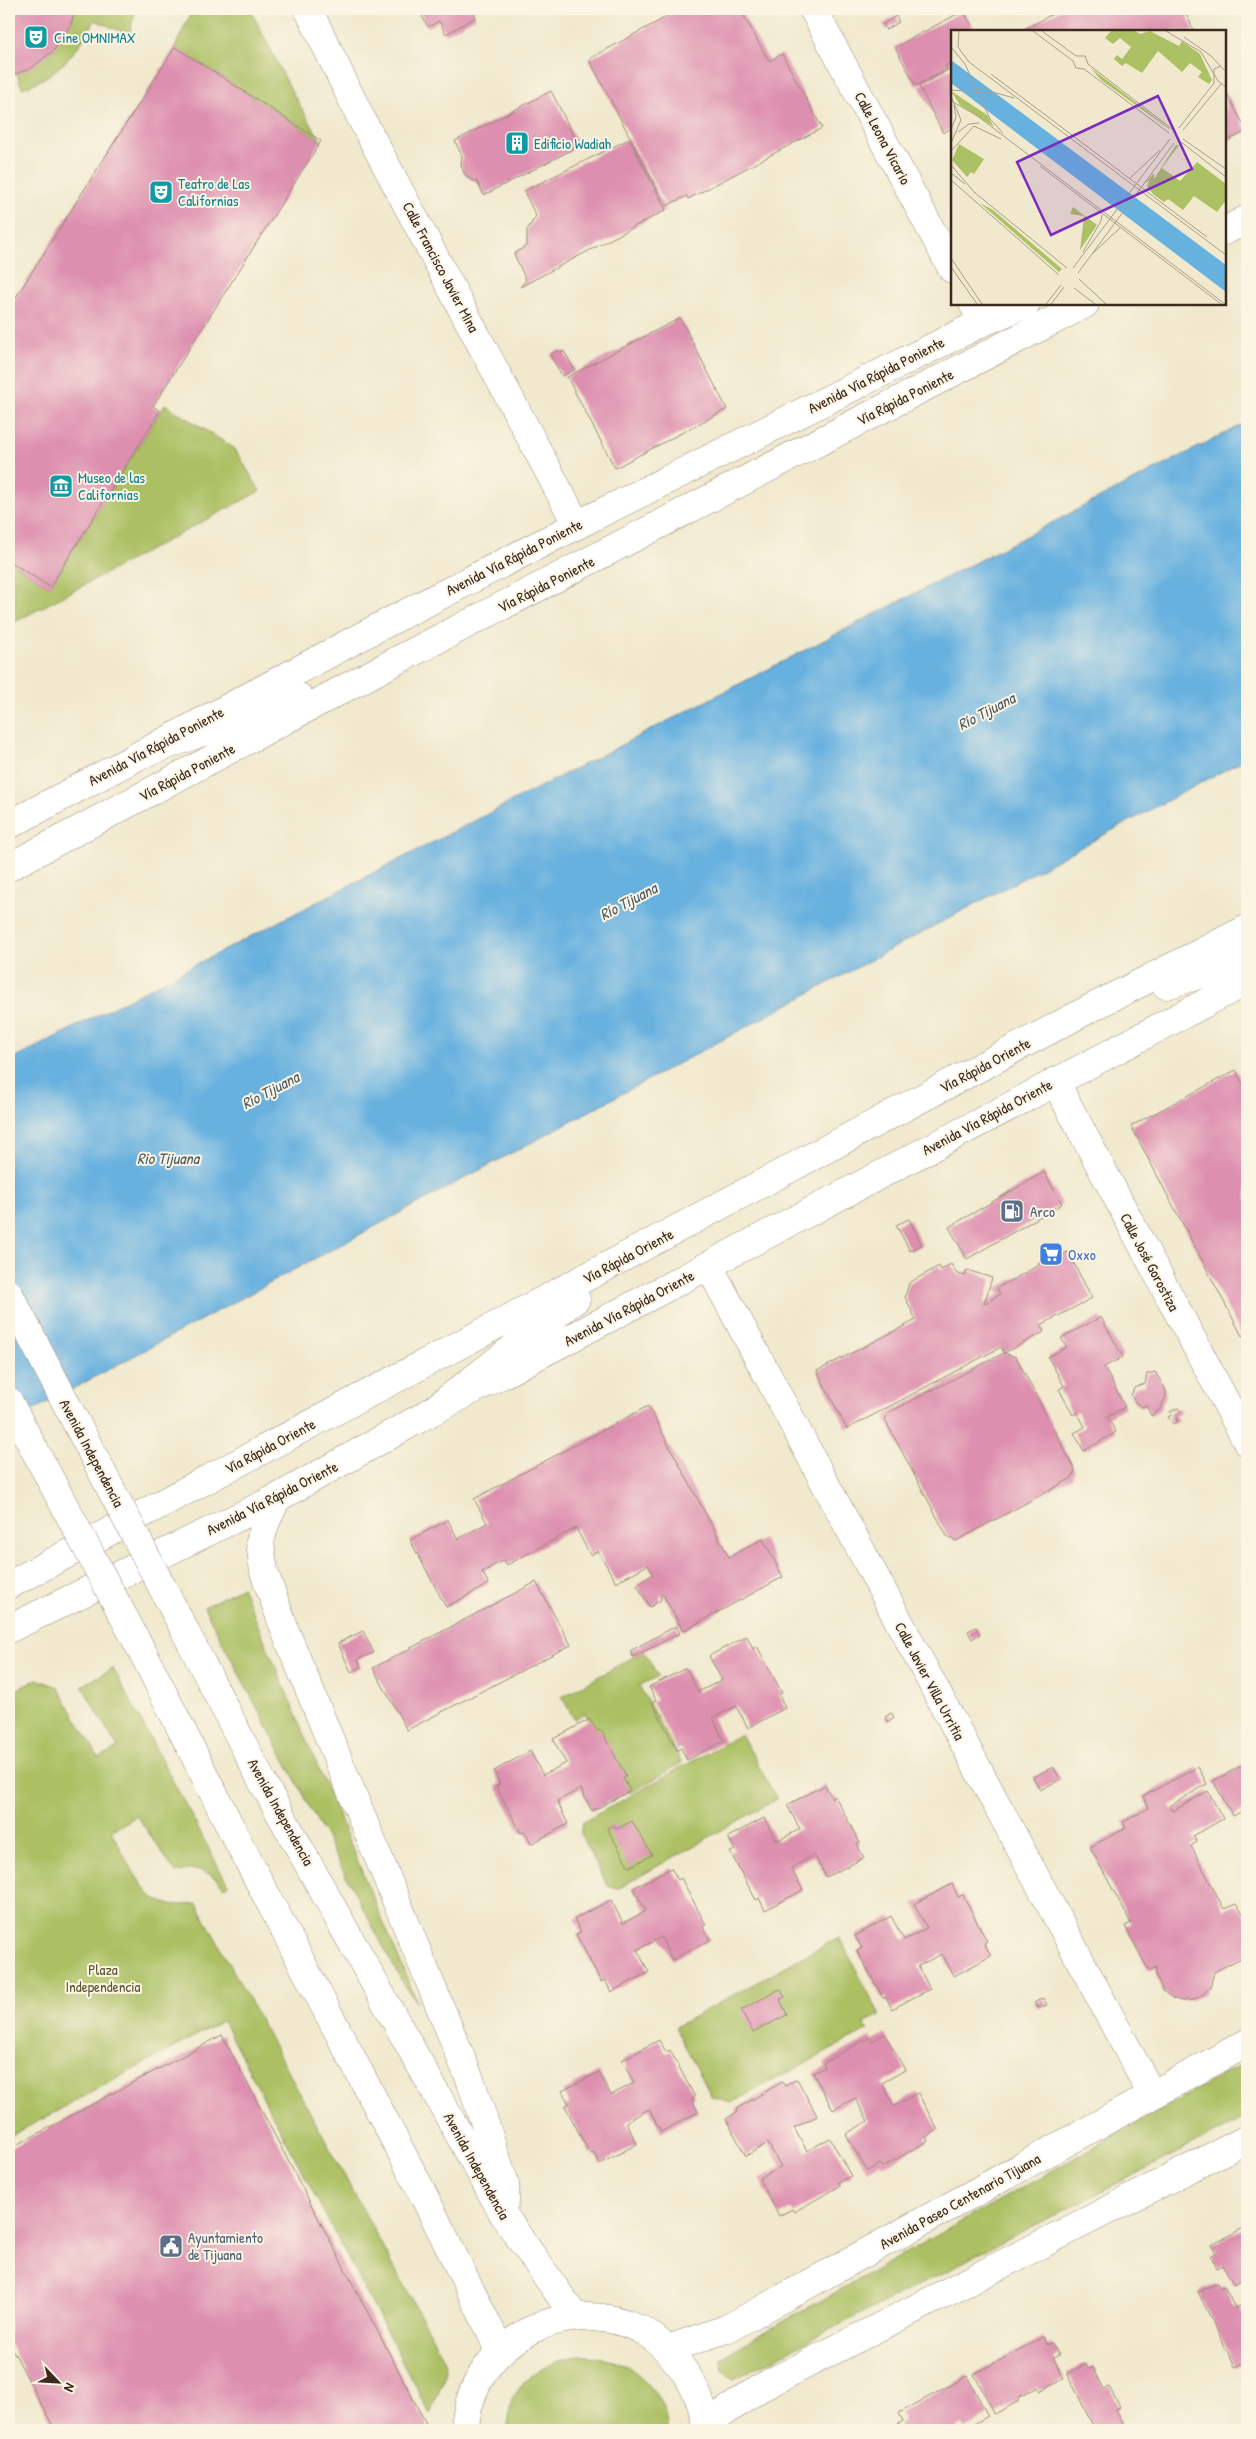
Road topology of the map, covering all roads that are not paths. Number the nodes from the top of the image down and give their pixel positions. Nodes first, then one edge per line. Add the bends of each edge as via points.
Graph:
1 (308, 9) edge
2 (813, 9) edge
3 (1247, 212) edge
4 (1247, 219) edge
5 (1226, 221) edge
6 (1226, 230) edge
7 (951, 267) edge
8 (1021, 305) edge
9 (1083, 305) edge
10 (978, 313) edge
11 (577, 525) junction
12 (394, 662) junction
13 (140, 755) junction
14 (9, 825) edge
15 (9, 867) edge
16 (1247, 929) edge
17 (1247, 960) edge
18 (1247, 981) edge
19 (1091, 1008) junction
20 (1054, 1081) junction
21 (632, 1254) junction
22 (709, 1266) junction
23 (9, 1294) edge
24 (9, 1402) edge
25 (431, 1412) junction
26 (1247, 1442) edge
27 (277, 1498) junction
28 (9, 1585) edge
29 (9, 1628) edge
30 (1247, 2043) edge
31 (1152, 2095) junction
32 (1247, 2139) edge
33 (505, 2217) junction
34 (575, 2317) junction
35 (668, 2349) junction
36 (500, 2350) junction
37 (706, 2428) edge
38 (465, 2430) edge

1 - 11 main road, Calle Francisco Javier Mina via 361,118
2 - 7 main road, Calle Leona Vicario
3 - 5 main road
4 - 6 main road
8 - 10 main road, Avenida Vía Rápida Poniente
9 - 12 main road, Vía Rápida Poniente
10 - 11 main road, Avenida Vía Rápida Poniente
11 - 13 main road, Avenida Vía Rápida Poniente
12 - 13 main road
12 - 15 main road, Vía Rápida Poniente
13 - 14 main road, Avenida Vía Rápida Poniente
16 - 19 main road, Vía Rápida Oriente
17 - 19 main road
18 - 20 main road, Avenida Vía Rápida Oriente
19 - 21 main road, Vía Rápida Oriente
20 - 22 main road, Avenida Vía Rápida Oriente
20 - 26 main road, Calle José Gorostiza
21 - 25 main road
21 - 28 main road, Vía Rápida Oriente
22 - 25 main road, Avenida Vía Rápida Oriente
22 - 31 main road, Calle Javier Villa Urritia
23 - 33 main road, Avenida Independencia, bridge via 263,1783
24 - 36 main road, bridge via 143,1653 423,2194
25 - 27 main road, Avenida Vía Rápida Oriente
27 - 29 main road, Avenida Vía Rápida Oriente
27 - 33 main road via 260,1542 264,1572 286,1633 471,2082 505,2184
30 - 31 main road, Avenida Paseo Centenario Tijuana
31 - 35 main road, Avenida Paseo Centenario Tijuana via 726,2329
32 - 37 main road via 758,2388
33 - 34 main road, Avenida Independencia
34 - 35 main road via 609,2318 640,2330
34 - 36 main road via 535,2327
35 - 37 main road via 693,2384
36 - 38 main road via 478,2380 466,2412

